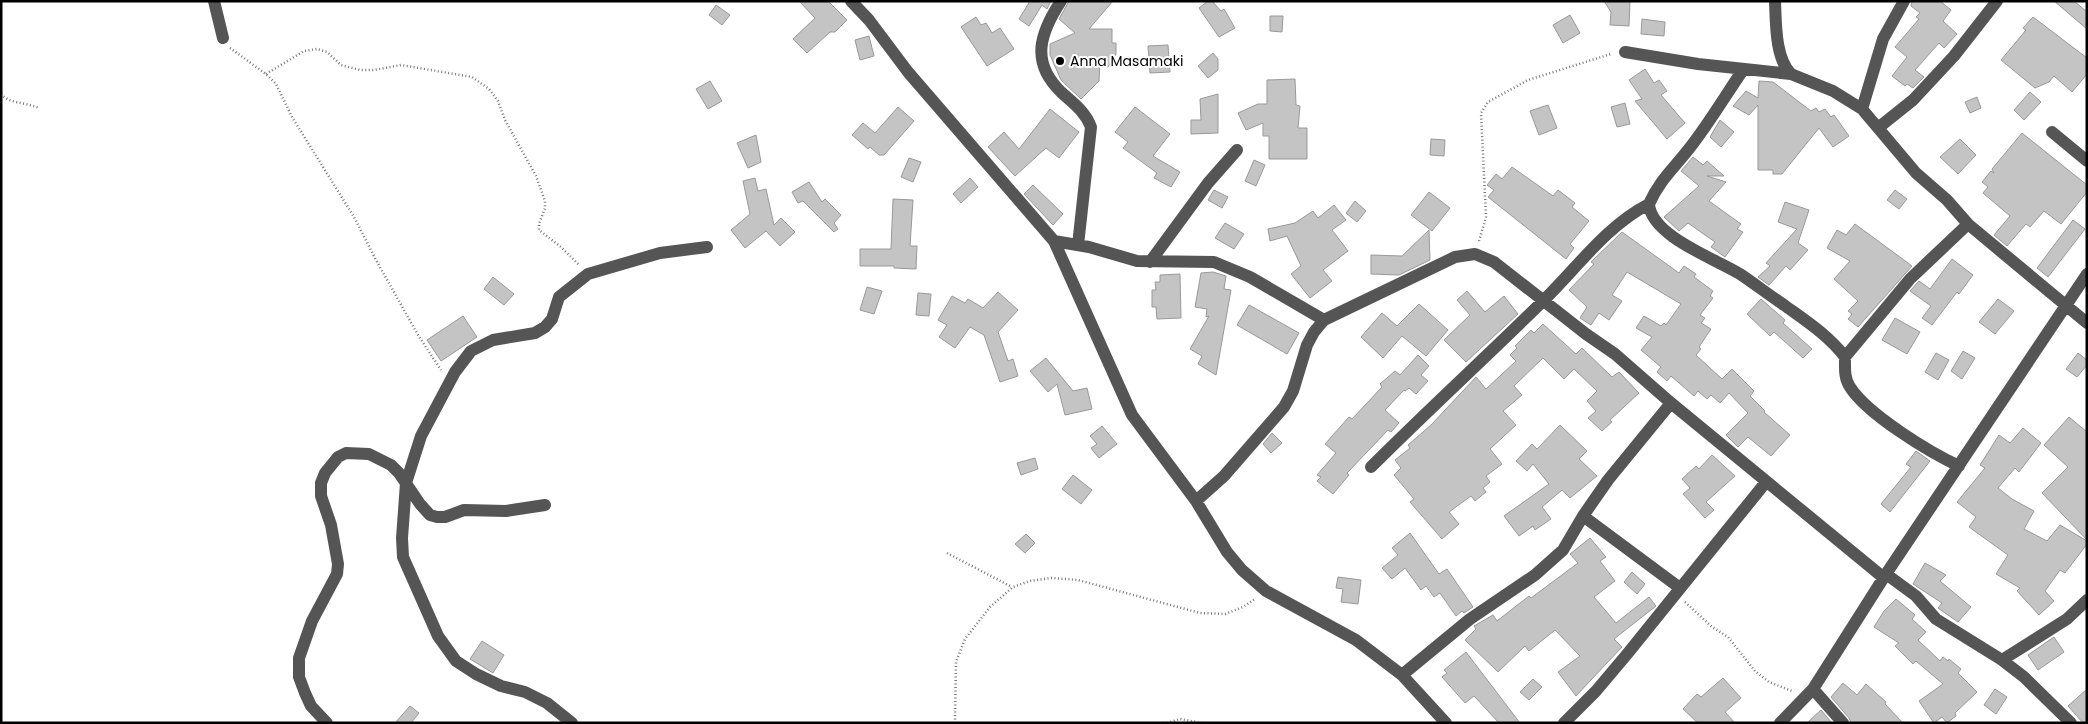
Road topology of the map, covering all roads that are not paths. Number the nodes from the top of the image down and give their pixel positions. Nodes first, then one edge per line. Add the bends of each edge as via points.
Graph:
1 (214, 1) edge
2 (851, 1) edge
3 (1061, 1) edge
4 (1775, 1) edge
5 (1904, 1) edge
6 (1997, 1) edge
7 (223, 38) road end
8 (1625, 52) road end
9 (1743, 70) junction
10 (1791, 74) junction
11 (1862, 109) junction
12 (1878, 128) junction
13 (2052, 132) dead end
14 (1236, 150) dead end
15 (2087, 161) edge
16 (1649, 204) junction
17 (1968, 224) junction
18 (1054, 241) junction
19 (1078, 245) junction
20 (706, 246) dead end
21 (1150, 262) junction
22 (2087, 274) edge
23 (1544, 300) junction
24 (2066, 307) junction
25 (1324, 320) junction
26 (2087, 323) edge
27 (1845, 357) junction
28 (1671, 403) junction
29 (1959, 466) junction
30 (1371, 467) dead end
31 (1766, 482) junction
32 (406, 483) junction
33 (1196, 501) junction
34 (544, 505) dead end
35 (1583, 516) junction
36 (1885, 576) junction
37 (1678, 591) junction
38 (2087, 600) edge
39 (2002, 660) junction
40 (1402, 675) junction
41 (1809, 692) junction
42 (321, 721) edge
43 (572, 723) edge
44 (1446, 723) edge
45 (1564, 723) edge
46 (1780, 723) edge
47 (1843, 723) edge
48 (2071, 723) edge

1 - 7 street
2 - 18 street
3 - 19 street via 1047,22 1040,55 1059,90 1086,114 1091,126
4 - 10 street via 1780,50 1784,65
5 - 11 street via 1883,39
6 - 12 street via 1948,62 1912,100
8 - 9 street
9 - 10 street
9 - 16 street via 1688,151 1665,176
10 - 11 street via 1834,91
11 - 12 street
12 - 17 street
13 - 15 street
14 - 21 street
16 - 23 street via 1621,221
16 - 27 street via 1652,217 1670,233 1694,250 1740,274 1823,332
17 - 24 street
17 - 27 street via 1910,279
18 - 19 street
18 - 33 street via 1132,415
19 - 21 street
20 - 32 street via 660,253 588,274 559,297 552,319 545,327 535,333 493,340 471,350 449,382 421,436
21 - 25 street via 1214,262 1250,276
22 - 24 street
23 - 25 street via 1494,262 1475,254 1455,257
23 - 28 street via 1616,354
23 - 30 street
24 - 26 street
24 - 29 street
25 - 33 street via 1307,345 1293,391 1284,407 1224,476
27 - 29 street via 1845,375 1856,396 1910,438
28 - 31 street
28 - 35 street
29 - 36 street
31 - 36 street
31 - 37 street
32 - 34 street via 420,504 437,518 464,510 506,510
32 - 42 street via 391,465 360,452 338,457 321,483 321,496 335,545 337,574 312,621 299,658 299,678
32 - 43 street via 403,557 438,636 456,660 476,674 547,703
33 - 40 street via 1227,552 1266,591 1356,640
35 - 37 street
35 - 40 street via 1563,550 1535,575 1470,620
36 - 39 street via 1916,596 1936,619
36 - 41 street
37 - 45 street via 1596,691
38 - 39 street via 2067,619
39 - 48 street
40 - 44 street
41 - 46 street
41 - 47 street

